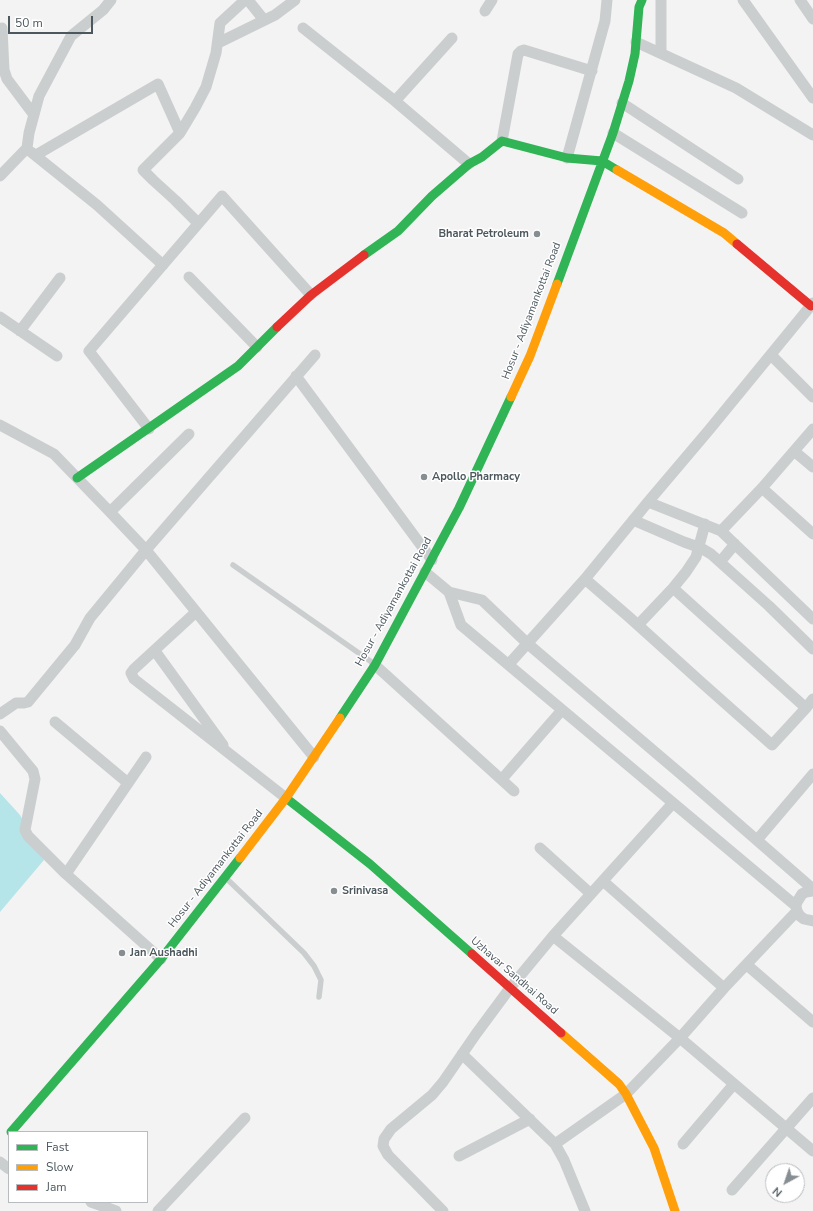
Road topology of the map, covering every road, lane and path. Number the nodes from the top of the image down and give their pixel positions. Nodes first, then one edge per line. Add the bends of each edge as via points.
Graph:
1 (111, 0) edge
2 (247, 0) edge
3 (295, 0) edge
4 (492, 0) edge
5 (607, 0) edge
6 (661, 0) edge
7 (743, 0) edge
8 (800, 0) edge
9 (638, 2) edge
10 (485, 11) dead end
11 (813, 19) edge
12 (264, 20) junction
13 (2, 28) dead end
14 (303, 28) dead end
15 (452, 38) dead end
16 (636, 42) junction
17 (218, 43) junction
18 (661, 53) junction
19 (592, 71) junction
20 (813, 98) edge
21 (395, 100) junction
22 (622, 103) junction
23 (34, 115) junction
24 (180, 133) junction
25 (613, 133) junction
26 (813, 135) edge
27 (502, 141) junction
28 (27, 148) junction
29 (36, 155) junction
30 (567, 158) junction
31 (602, 161) junction
32 (469, 164) junction
33 (0, 176) edge
34 (738, 178) dead end
35 (742, 213) dead end
36 (198, 223) junction
37 (163, 265) junction
38 (189, 277) dead end
39 (60, 278) dead end
40 (311, 294) junction
41 (812, 305) edge
42 (0, 317) edge
43 (20, 331) junction
44 (257, 347) junction
45 (314, 355) dead end
46 (770, 355) junction
47 (56, 356) dead end
48 (296, 376) junction
49 (813, 397) edge
50 (0, 425) edge
51 (813, 428) edge
52 (149, 429) junction
53 (189, 434) dead end
54 (794, 451) junction
55 (813, 467) edge
56 (77, 478) junction
57 (762, 488) junction
58 (648, 502) junction
59 (110, 512) junction
60 (633, 520) junction
61 (705, 524) junction
62 (721, 531) junction
63 (813, 534) edge
64 (735, 544) junction
65 (699, 547) junction
66 (146, 550) junction
67 (432, 560) junction
68 (720, 562) junction
69 (233, 565) dead end
70 (425, 572) junction
71 (585, 579) junction
72 (673, 588) junction
73 (449, 592) junction
74 (196, 612) junction
75 (813, 619) edge
76 (638, 625) junction
77 (528, 644) junction
78 (813, 649) edge
79 (155, 651) junction
80 (509, 664) junction
81 (375, 665) junction
82 (813, 699) edge
83 (806, 708) junction
84 (562, 710) junction
85 (0, 714) edge
86 (55, 722) dead end
87 (0, 731) edge
88 (146, 756) dead end
89 (232, 757) junction
90 (314, 757) junction
91 (813, 774) edge
92 (502, 779) junction
93 (128, 782) junction
94 (514, 791) dead end
95 (286, 798) junction
96 (673, 803) junction
97 (757, 840) junction
98 (540, 848) dead end
99 (66, 874) junction
100 (225, 878) junction
101 (603, 881) junction
102 (813, 890) edge
103 (591, 894) junction
104 (797, 909) junction
105 (812, 922) edge
106 (553, 936) junction
107 (161, 959) junction
108 (747, 965) junction
109 (510, 988) junction
110 (724, 988) junction
111 (319, 997) dead end
112 (813, 1022) edge
113 (680, 1038) junction
114 (462, 1054) junction
115 (734, 1084) junction
116 (626, 1094) junction
117 (813, 1098) edge
118 (245, 1118) dead end
119 (530, 1119) junction
120 (787, 1129) junction
121 (11, 1131) edge
122 (555, 1144) junction
123 (683, 1144) dead end
124 (813, 1150) edge
125 (459, 1156) dead end
126 (0, 1162) edge
127 (8, 1168) edge
128 (732, 1190) dead end
129 (94, 1203) edge
130 (116, 1211) edge
131 (158, 1211) edge
132 (443, 1211) edge
133 (585, 1211) edge
134 (676, 1211) edge

1 - 23 street via 103,10 71,36 39,96
2 - 12 street
2 - 17 street via 220,23
3 - 12 street
4 - 10 street
5 - 19 street via 605,21
6 - 18 street
7 - 20 street
8 - 11 street
9 - 16 main road, Hosur - Adiyamankottai Road
12 - 17 street
13 - 23 street via 4,70 7,79
14 - 21 street
15 - 21 street
16 - 18 street
16 - 22 main road, Hosur - Adiyamankottai Road
17 - 24 street via 206,87
18 - 26 street via 736,88
19 - 27 street via 524,50 518,54
19 - 30 street
21 - 32 street
22 - 25 main road, Hosur - Adiyamankottai Road
22 - 34 street
23 - 28 street
24 - 29 street via 158,84
24 - 36 street via 143,170
25 - 31 main road, Hosur - Adiyamankottai Road
25 - 35 street
27 - 30 main road
27 - 32 main road
28 - 29 street
28 - 33 street
29 - 37 street via 97,205
30 - 31 main road
31 - 41 main road via 724,233
31 - 67 main road, Hosur - Adiyamankottai Road via 530,356
32 - 40 main road via 432,196 398,231
36 - 37 street
36 - 40 street via 222,196
37 - 52 street via 89,351
38 - 44 street
39 - 43 street
40 - 44 main road
41 - 46 street
42 - 43 street
43 - 47 street
44 - 52 main road via 238,366
45 - 48 street
46 - 49 street
46 - 58 street
48 - 66 street
48 - 67 street
50 - 56 street via 54,454
51 - 54 street
52 - 56 main road
53 - 59 street
54 - 55 street
54 - 57 street
56 - 59 street
57 - 62 street
57 - 63 street
58 - 60 street
58 - 61 street
59 - 66 street
60 - 65 street
60 - 71 street
61 - 62 street
61 - 65 street
62 - 64 street
64 - 68 street
64 - 75 street
65 - 68 street
65 - 72 street via 696,557
66 - 74 street
66 - 85 street via 90,618 75,645 28,702 16,703
67 - 70 main road, Hosur - Adiyamankottai Road
68 - 78 street
69 - 81 lane
70 - 73 street
70 - 81 main road, Hosur - Adiyamankottai Road
71 - 76 street
71 - 77 street
72 - 76 street
72 - 83 street
73 - 77 street via 482,600
73 - 80 street via 461,625
74 - 79 street
74 - 90 street
76 - 83 street via 772,745
77 - 80 street
77 - 97 street
79 - 89 street
79 - 89 street via 131,673 134,679
80 - 84 street
81 - 90 main road, Hosur - Adiyamankottai Road
81 - 92 street
82 - 83 street
84 - 92 street
84 - 96 street
86 - 93 street
87 - 99 street via 33,772 35,779 25,830
88 - 93 street
89 - 95 street
90 - 95 main road, Hosur - Adiyamankottai Road
91 - 97 street
92 - 94 street
93 - 99 street
95 - 100 main road, Hosur - Adiyamankottai Road
95 - 109 main road, Uzhavar Sandhai Road via 370,864
96 - 101 street
96 - 104 street
97 - 102 street
98 - 103 street
99 - 107 street
100 - 107 main road, Hosur - Adiyamankottai Road
100 - 111 lane via 304,953 321,980
101 - 103 street
101 - 110 street
102 - 104 street via 802,894 797,902
103 - 106 street
104 - 105 street via 800,916
104 - 108 street
106 - 109 street
106 - 113 street
107 - 121 main road, Hosur - Adiyamankottai Road
108 - 110 street
108 - 112 street
109 - 114 street
109 - 116 main road, Uzhavar Sandhai Road via 619,1084
110 - 113 street
113 - 115 street
113 - 116 street
114 - 119 street
114 - 132 street via 432,1095 391,1129 384,1139 383,1146 388,1155
115 - 120 street
115 - 123 street
116 - 122 street
116 - 134 main road, Uzhavar Sandhai Road via 654,1148
117 - 120 street
118 - 131 street
119 - 122 street
119 - 125 street
120 - 124 street
120 - 128 street
122 - 133 street
126 - 127 street
129 - 130 street

